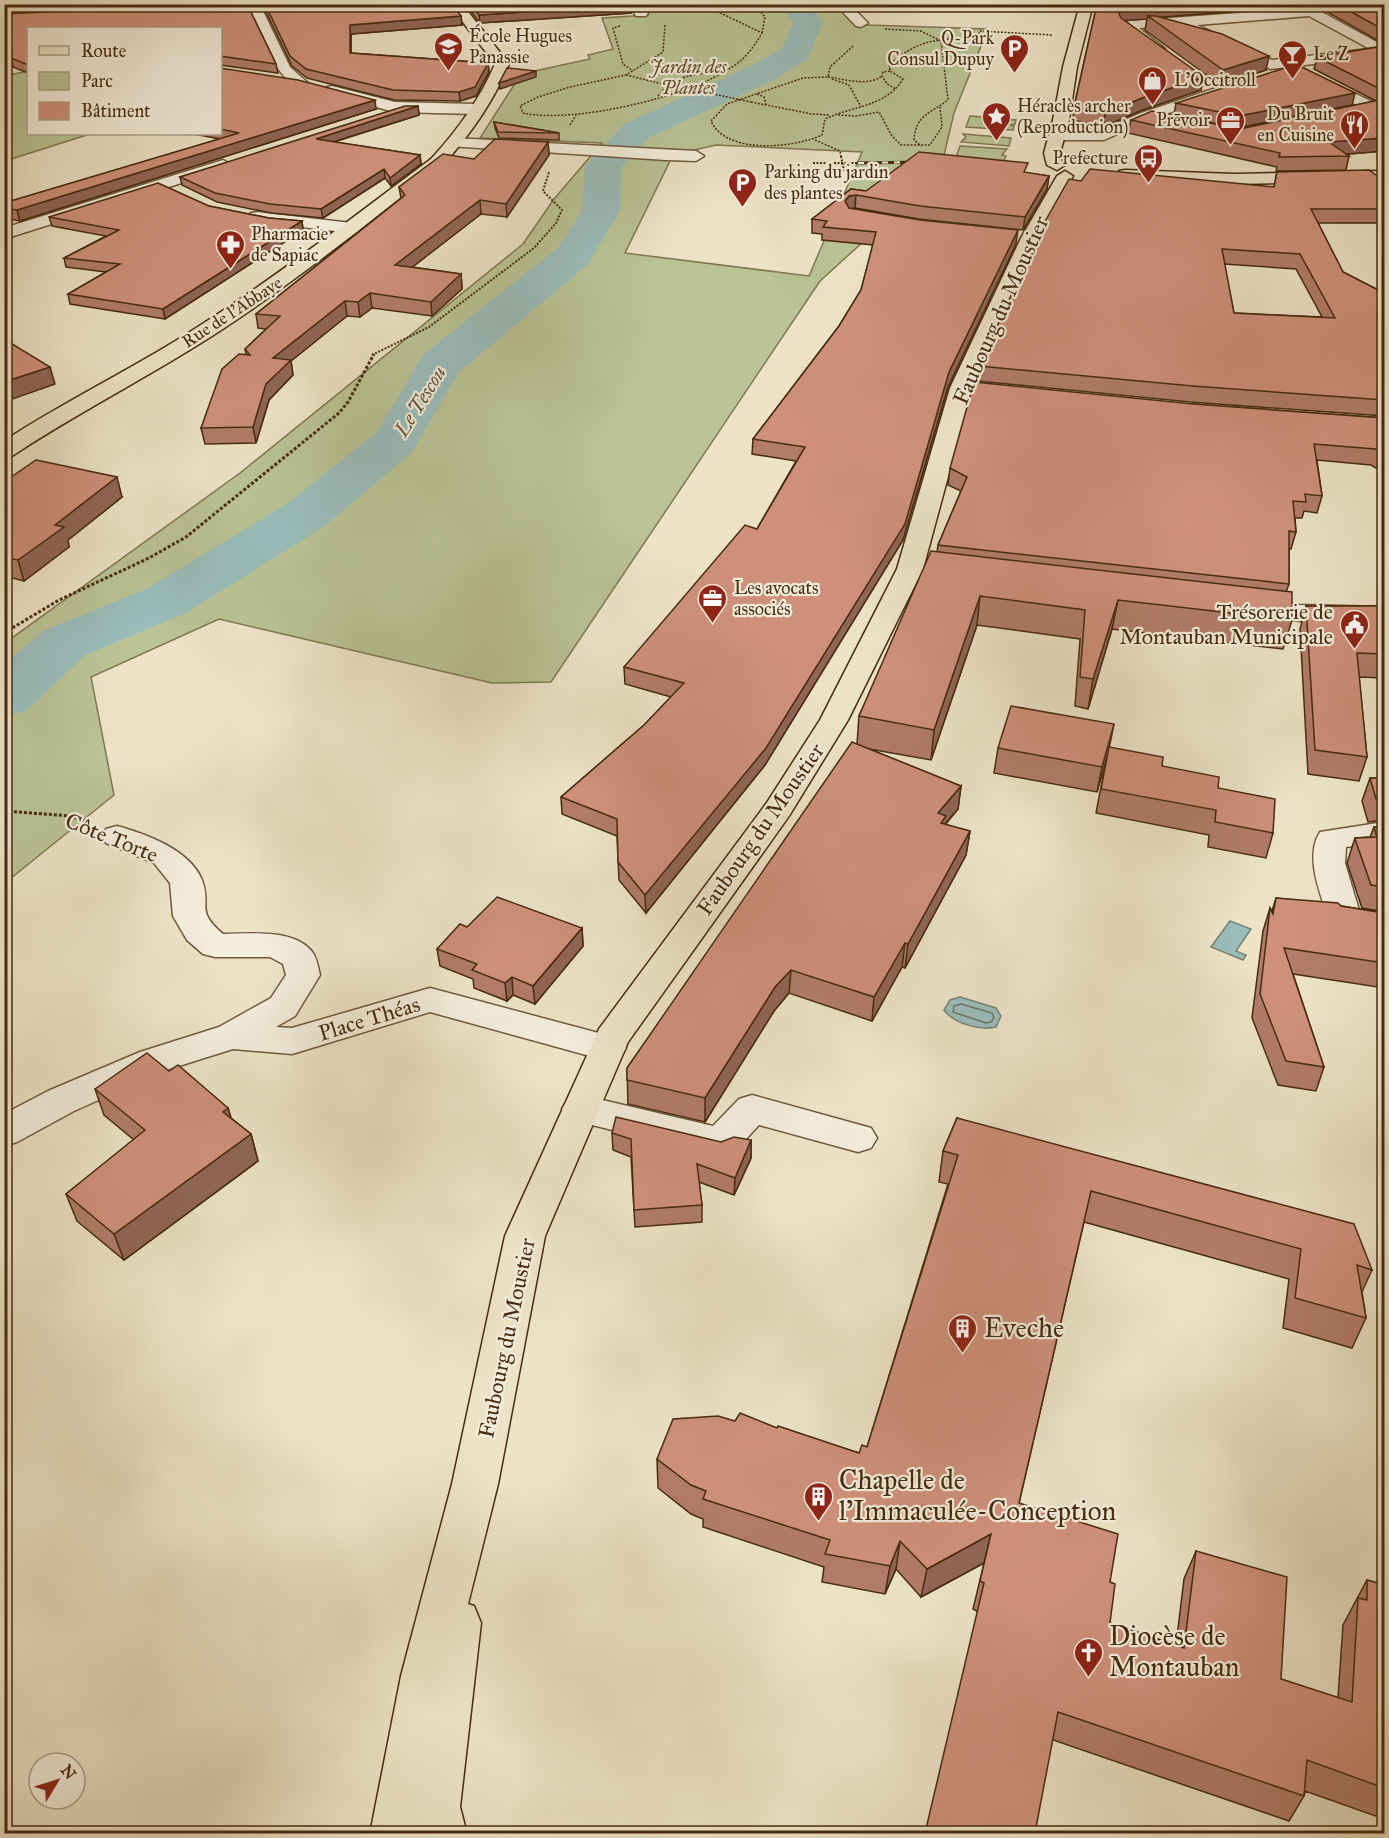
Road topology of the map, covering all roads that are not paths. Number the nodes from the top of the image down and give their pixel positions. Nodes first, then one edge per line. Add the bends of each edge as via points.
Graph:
1 (455, 4) edge
2 (841, 4) edge
3 (1087, 4) edge
4 (1296, 4) edge
5 (260, 5) edge
6 (192, 9) edge
7 (1309, 12) junction
8 (1322, 19) junction
9 (1181, 22) junction
10 (861, 23) dead end
11 (1257, 25) dead end
12 (1384, 52) edge
13 (1172, 59) edge
14 (1277, 69) junction
15 (1199, 79) edge
16 (1262, 80) edge
17 (1235, 87) edge
18 (1217, 92) junction
19 (403, 108) junction
20 (476, 110) junction
21 (1146, 116) junction
22 (375, 117) edge
23 (1329, 117) edge
24 (1180, 123) edge
25 (1057, 135) junction
26 (454, 143) junction
27 (696, 156) dead end
28 (241, 160) edge
29 (1110, 173) edge
30 (1384, 176) edge
31 (162, 185) junction
32 (182, 194) edge
33 (241, 214) edge
34 (351, 228) junction
35 (4, 234) edge
36 (4, 451) edge
37 (1216, 604) edge
38 (1384, 615) edge
39 (1384, 832) edge
40 (117, 836) road end
41 (1384, 925) edge
42 (232, 1036) junction
43 (608, 1048) junction
44 (581, 1109) junction
45 (4, 1132) edge
46 (858, 1138) dead end
47 (475, 1484) junction
48 (396, 1833) edge
49 (441, 1833) edge

1 - 20 main road, Rue de l'Abbaye via 502,64
2 - 10 street
3 - 25 main road
4 - 7 street
5 - 6 street
5 - 19 street via 255,9 277,76
7 - 8 street
7 - 9 street
8 - 11 street
8 - 12 street
9 - 13 street via 1126,25
9 - 14 street
12 - 14 street
14 - 16 street
14 - 23 street via 1305,73 1374,108
15 - 18 street
17 - 18 street
18 - 21 street
19 - 20 street
19 - 22 street
20 - 26 main road, Rue de l'Abbaye
21 - 24 street
21 - 25 street via 1104,135
25 - 43 main road, Faubourg du Moustier via 1053,162 1071,170 1019,237 920,570 778,809
26 - 27 street
26 - 34 main road, Rue de l'Abbaye via 436,162
28 - 31 street
29 - 30 main road via 1234,179
31 - 32 street
31 - 35 street
33 - 34 street
34 - 36 main road, Rue de l'Abbaye via 188,342 57,416
37 - 38 street via 1300,614
39 - 41 street via 1331,839 1329,863 1345,920
40 - 42 street, Côte Torte via 165,856 186,881 189,916 215,946 276,945 298,958 303,975 283,1007
42 - 43 street, Place Théas via 292,1041 430,1000
42 - 45 street via 153,1061 61,1101
43 - 44 main road, Faubourg du Moustier
44 - 46 street via 721,1142 752,1108
44 - 47 main road, Faubourg du Moustier via 525,1236
47 - 48 main road, Faubourg du Moustier via 426,1676
47 - 49 main road, Faubourg du Moustier via 434,1807

